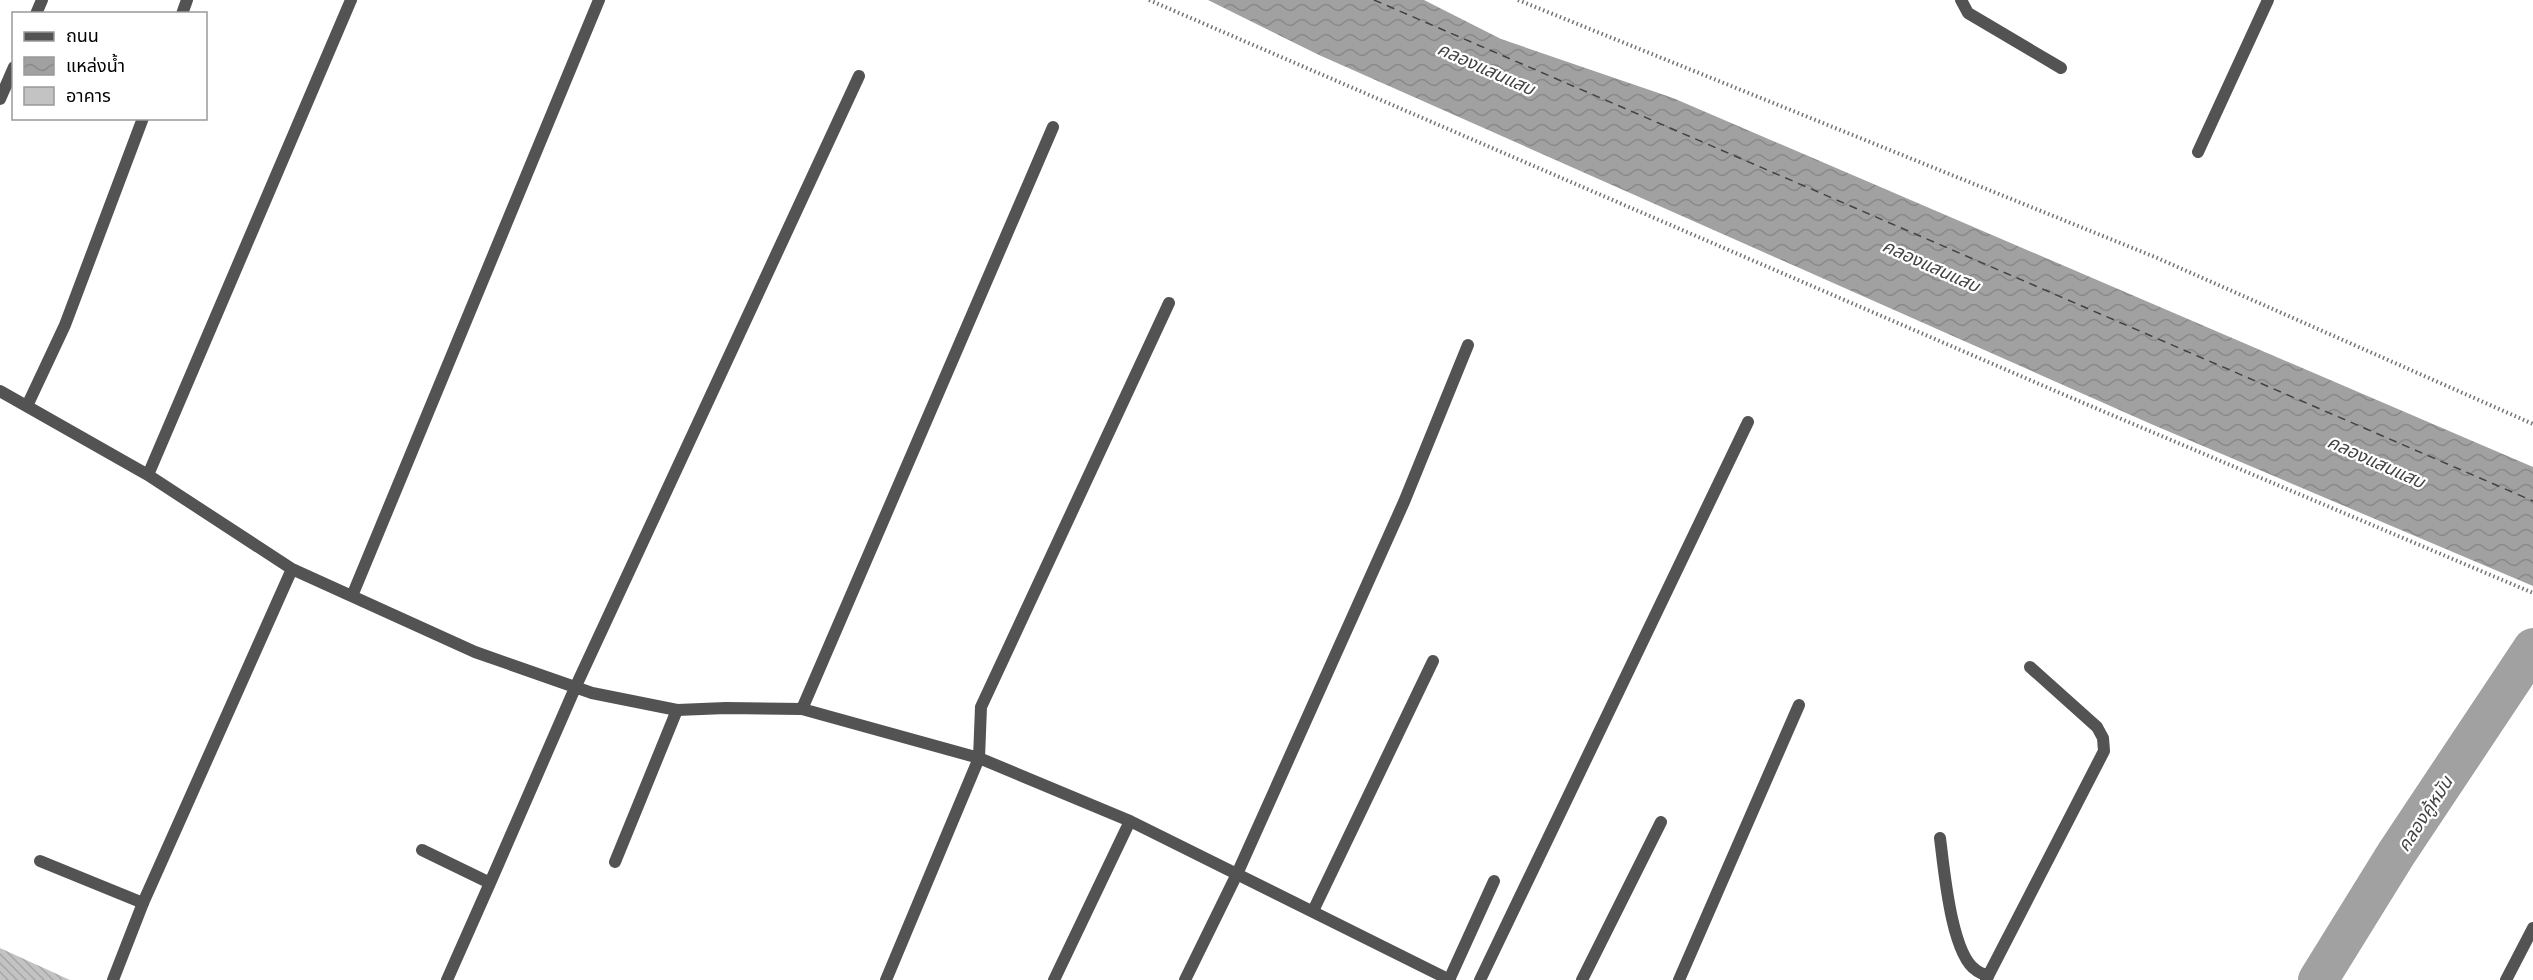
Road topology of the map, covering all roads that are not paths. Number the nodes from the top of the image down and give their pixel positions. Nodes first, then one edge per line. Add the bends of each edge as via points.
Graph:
1 (351, 0) edge
2 (599, 0) edge
3 (1960, 0) edge
4 (2268, 0) edge
5 (2061, 68) dead end
6 (12, 72) edge
7 (859, 76) dead end
8 (0, 99) edge
9 (142, 120) edge
10 (1053, 127) dead end
11 (2198, 152) dead end
12 (1169, 303) dead end
13 (1468, 345) dead end
14 (0, 390) edge
15 (27, 406) junction
16 (1748, 422) dead end
17 (148, 475) junction
18 (292, 569) junction
19 (352, 596) junction
20 (1434, 661) dead end
21 (2030, 667) dead end
22 (575, 688) junction
23 (1799, 705) dead end
24 (801, 709) junction
25 (677, 710) junction
26 (979, 758) junction
27 (1130, 821) junction
28 (1661, 822) dead end
29 (1940, 838) dead end
30 (422, 850) dead end
31 (40, 861) dead end
32 (615, 862) dead end
33 (1237, 874) junction
34 (1494, 881) dead end
35 (490, 883) junction
36 (143, 903) junction
37 (1313, 911) junction
38 (2533, 928) edge
39 (1987, 978) edge
40 (114, 980) edge
41 (447, 980) edge
42 (886, 980) edge
43 (1054, 980) edge
44 (1185, 980) edge
45 (1449, 980) edge
46 (1480, 980) edge
47 (1582, 980) edge
48 (1679, 980) edge
49 (2506, 980) edge

1 - 17 street
2 - 19 street
3 - 5 street via 1968,13
4 - 11 street
6 - 8 street
7 - 22 street
9 - 15 street via 65,325
10 - 24 street
12 - 26 street via 981,707
13 - 33 street via 1404,502
14 - 15 street
15 - 17 street
16 - 46 street
17 - 18 street
18 - 19 street
18 - 36 street
19 - 22 street via 475,652
20 - 37 street
21 - 39 street via 2097,727 2104,751
22 - 25 street
22 - 35 street
23 - 48 street
24 - 25 street
24 - 26 street
25 - 32 street
26 - 27 street
26 - 42 street
27 - 33 street
27 - 43 street
28 - 47 street
29 - 39 street via 1956,937 1974,970
30 - 35 street
31 - 36 street
33 - 37 street
33 - 44 street
34 - 45 street
35 - 41 street
36 - 40 street
37 - 45 street
38 - 49 street

